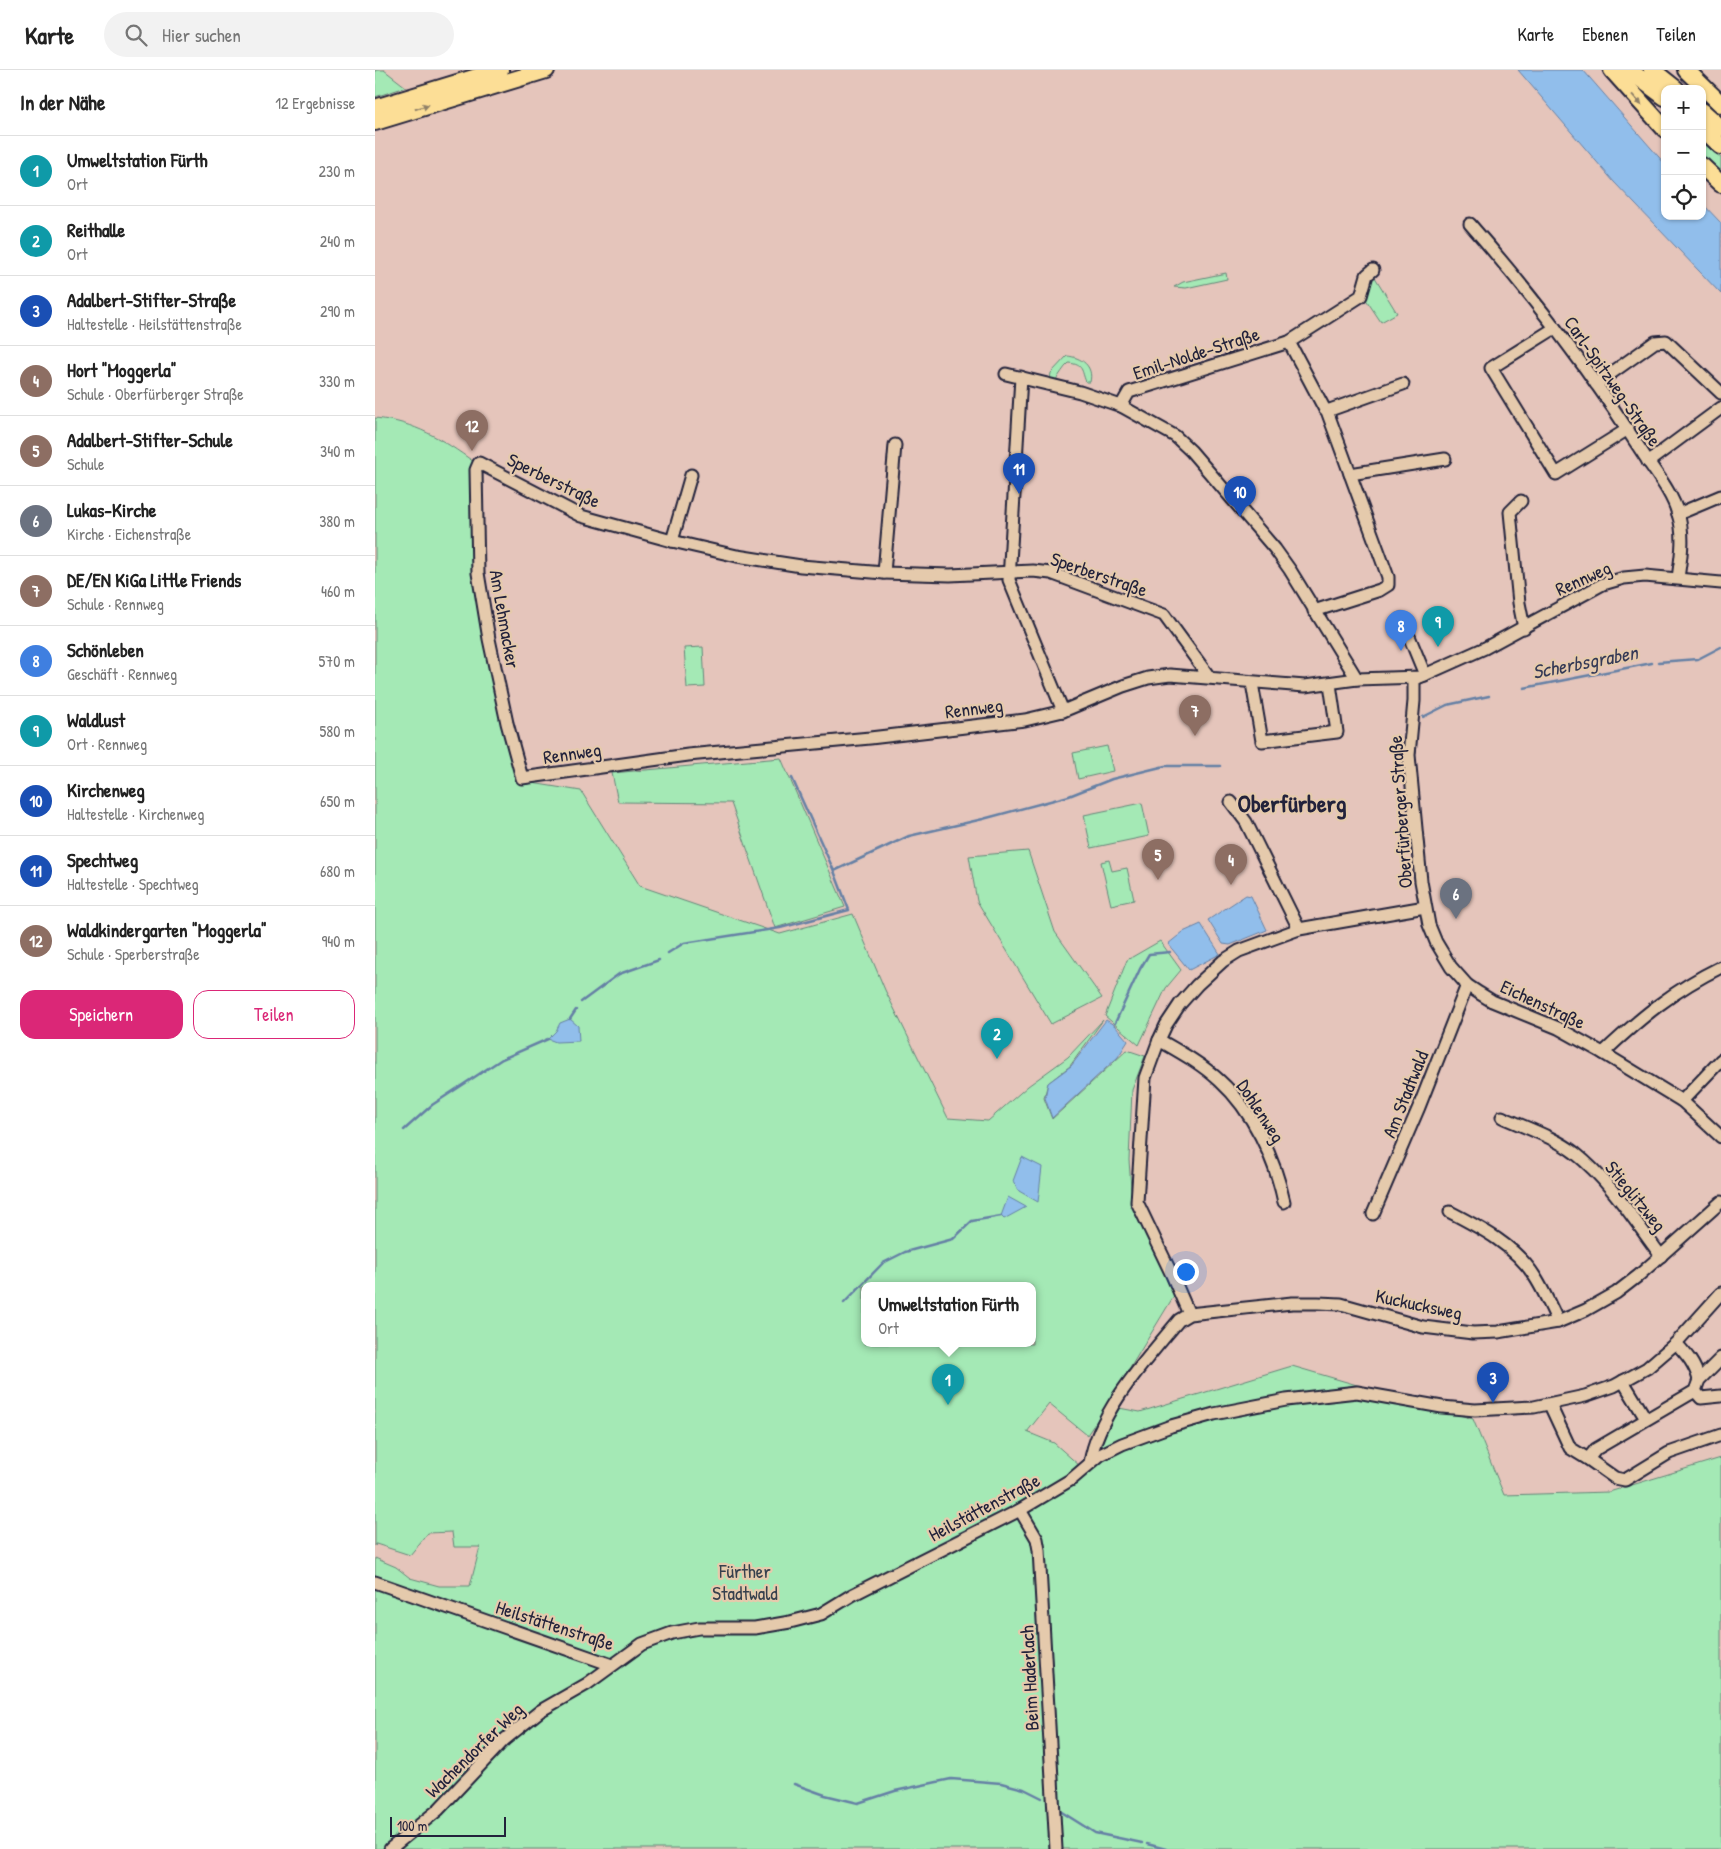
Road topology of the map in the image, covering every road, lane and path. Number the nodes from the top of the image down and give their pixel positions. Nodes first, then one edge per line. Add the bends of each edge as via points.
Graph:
1 (500, 70) edge
2 (546, 70) edge
3 (1612, 70) edge
4 (1629, 70) edge
5 (1651, 70) edge
6 (1686, 70) edge
7 (1671, 85) edge
8 (1661, 94) edge
9 (1721, 104) edge
10 (375, 108) edge
11 (375, 122) edge
12 (1661, 125) edge
13 (1712, 128) edge
14 (1721, 146) edge
15 (1706, 170) edge
16 (1721, 184) edge
17 (1471, 224) dead end
18 (1373, 270) dead end
19 (1555, 328) junction
20 (1289, 342) junction
21 (1006, 374) dead end
22 (1021, 377) junction
23 (1403, 384) dead end
24 (1596, 384) junction
25 (1721, 393) edge
26 (1121, 406) junction
27 (1721, 408) edge
28 (1327, 411) junction
29 (1627, 429) junction
30 (895, 445) dead end
31 (1445, 459) dead end
32 (1649, 462) junction
33 (479, 463) joint
34 (1350, 474) junction
35 (691, 475) dead end
36 (1721, 496) edge
37 (1521, 501) dead end
38 (1679, 514) junction
39 (672, 541) junction
40 (1009, 572) junction
41 (883, 573) junction
42 (1678, 578) junction
43 (1721, 583) edge
44 (1315, 611) junction
45 (1402, 619) dead end
46 (1524, 628) junction
47 (1419, 677) junction
48 (1210, 678) junction
49 (1357, 680) junction
50 (1252, 683) junction
51 (1330, 684) junction
52 (1063, 711) junction
53 (522, 778) joint
54 (1231, 802) dead end
55 (1425, 907) junction
56 (1299, 929) junction
57 (1721, 967) edge
58 (1467, 985) junction
59 (1159, 1040) junction
60 (1603, 1053) junction
61 (1721, 1060) edge
62 (1682, 1101) junction
63 (1502, 1117) dead end
64 (1721, 1137) edge
65 (1284, 1202) dead end
66 (1721, 1202) edge
67 (1450, 1212) dead end
68 (1373, 1214) dead end
69 (1661, 1256) junction
70 (1721, 1293) edge
71 (1189, 1314) junction
72 (1558, 1322) junction
73 (1676, 1343) junction
74 (1721, 1358) edge
75 (1623, 1381) junction
76 (1697, 1386) junction
77 (1721, 1396) edge
78 (1550, 1405) junction
79 (1646, 1419) junction
80 (1721, 1435) edge
81 (1588, 1459) junction
82 (1090, 1463) junction
83 (1020, 1510) junction
84 (375, 1582) edge
85 (612, 1666) junction
86 (390, 1849) edge
87 (1056, 1849) edge

1 - 10 highway
11 -> 2 highway
3 -> 12 highway
4 - 8 highway
5 - 7 highway
6 - 9 highway
13 - 14 highway
15 - 16 highway
17 - 19 street, Carl-Spitzweg-Straße
18 - 20 street, Emil-Nolde-Straße via 1367,274 1361,296
19 - 24 street, Carl-Spitzweg-Straße
19 - 29 street via 1491,368 1556,474
20 - 26 street, Emil-Nolde-Straße via 1129,392
20 - 28 street, Emil-Nolde-Straße
21 - 22 street
22 - 26 street
22 - 40 street
23 - 28 street
24 - 25 street via 1655,342 1666,341
24 - 29 street, Carl-Spitzweg-Straße
26 - 44 street via 1175,436 1191,451 1275,549
27 - 32 street
28 - 34 street, Emil-Nolde-Straße
29 - 32 street, Carl-Spitzweg-Straße
30 - 41 street
31 - 34 street
32 - 38 street, Carl-Spitzweg-Straße
33 - 39 street, Sperberstraße via 581,516
33 - 53 street, Am Lehmacker via 475,470 478,573 507,723
34 - 44 street, Emil-Nolde-Straße via 1387,572 1387,584 1380,590
35 - 39 street
36 - 38 street
37 - 46 street via 1510,512
38 - 42 street, Carl-Spitzweg-Straße via 1682,540
39 - 41 street, Sperberstraße via 801,566
40 - 41 street, Sperberstraße via 951,575
40 - 48 street, Sperberstraße via 1051,573 1163,615
40 - 52 street via 1012,589
42 - 43 street, Rennweg
42 - 46 street, Rennweg via 1645,576 1603,584
44 - 49 street
45 - 47 street
46 - 47 street, Rennweg
47 - 49 street, Rennweg
47 - 55 street, Oberfürberger Straße via 1409,755
48 - 50 street, Rennweg
48 - 52 street, Rennweg via 1148,678
49 - 51 street, Rennweg
50 - 51 street, Rennweg
50 - 51 street via 1262,741 1337,732
52 - 53 street, Rennweg via 1025,720 688,755
54 - 56 street via 1246,822
55 - 56 street, Oberfürberger Straße
55 - 58 street, Eichenstraße via 1436,942
56 - 59 street, Oberfürberger Straße via 1255,944 1223,961 1181,1004
57 - 60 street via 1670,995
58 - 60 street, Eichenstraße via 1492,1001 1558,1028
58 - 68 street, Am Stadtwald
59 - 65 street, Dohlenweg via 1200,1064 1237,1100 1273,1164
59 - 71 street, Oberfürberger Straße via 1145,1078 1137,1202
60 - 62 street, Eichenstraße
61 - 62 street
62 - 64 street, Eichenstraße
63 - 69 street, Stieglitzweg via 1573,1152 1602,1177
66 - 69 street, Kuckucksweg
67 - 72 street via 1489,1232 1514,1253 1534,1275
69 - 72 street, Kuckucksweg via 1616,1293
70 - 73 street, Heilstättenstraße
71 - 72 street, Kuckucksweg via 1318,1303 1341,1304 1423,1327 1459,1332 1498,1332
71 - 82 street via 1179,1320 1126,1386 1094,1441
73 - 75 street, Heilstättenstraße via 1647,1368
73 - 76 street via 1696,1370
74 - 76 street
75 - 78 street, Heilstättenstraße
75 - 79 street
76 - 77 street via 1701,1398
76 - 79 street
78 - 81 street via 1570,1448
78 - 82 street, Heilstättenstraße via 1475,1410 1357,1392 1286,1400 1171,1426 1122,1444
79 - 81 street via 1596,1449
80 - 81 street via 1669,1453 1625,1480 1615,1478
82 - 83 street, Heilstättenstraße via 1072,1479
83 - 85 street, Heilstättenstraße via 821,1614 755,1628 699,1628 672,1633 643,1644
83 - 87 street, Beim Haderlach via 1037,1539 1039,1550
84 - 85 street, Heilstättenstraße
85 - 86 street, Wachendorfer Weg via 540,1711 505,1740 438,1810

